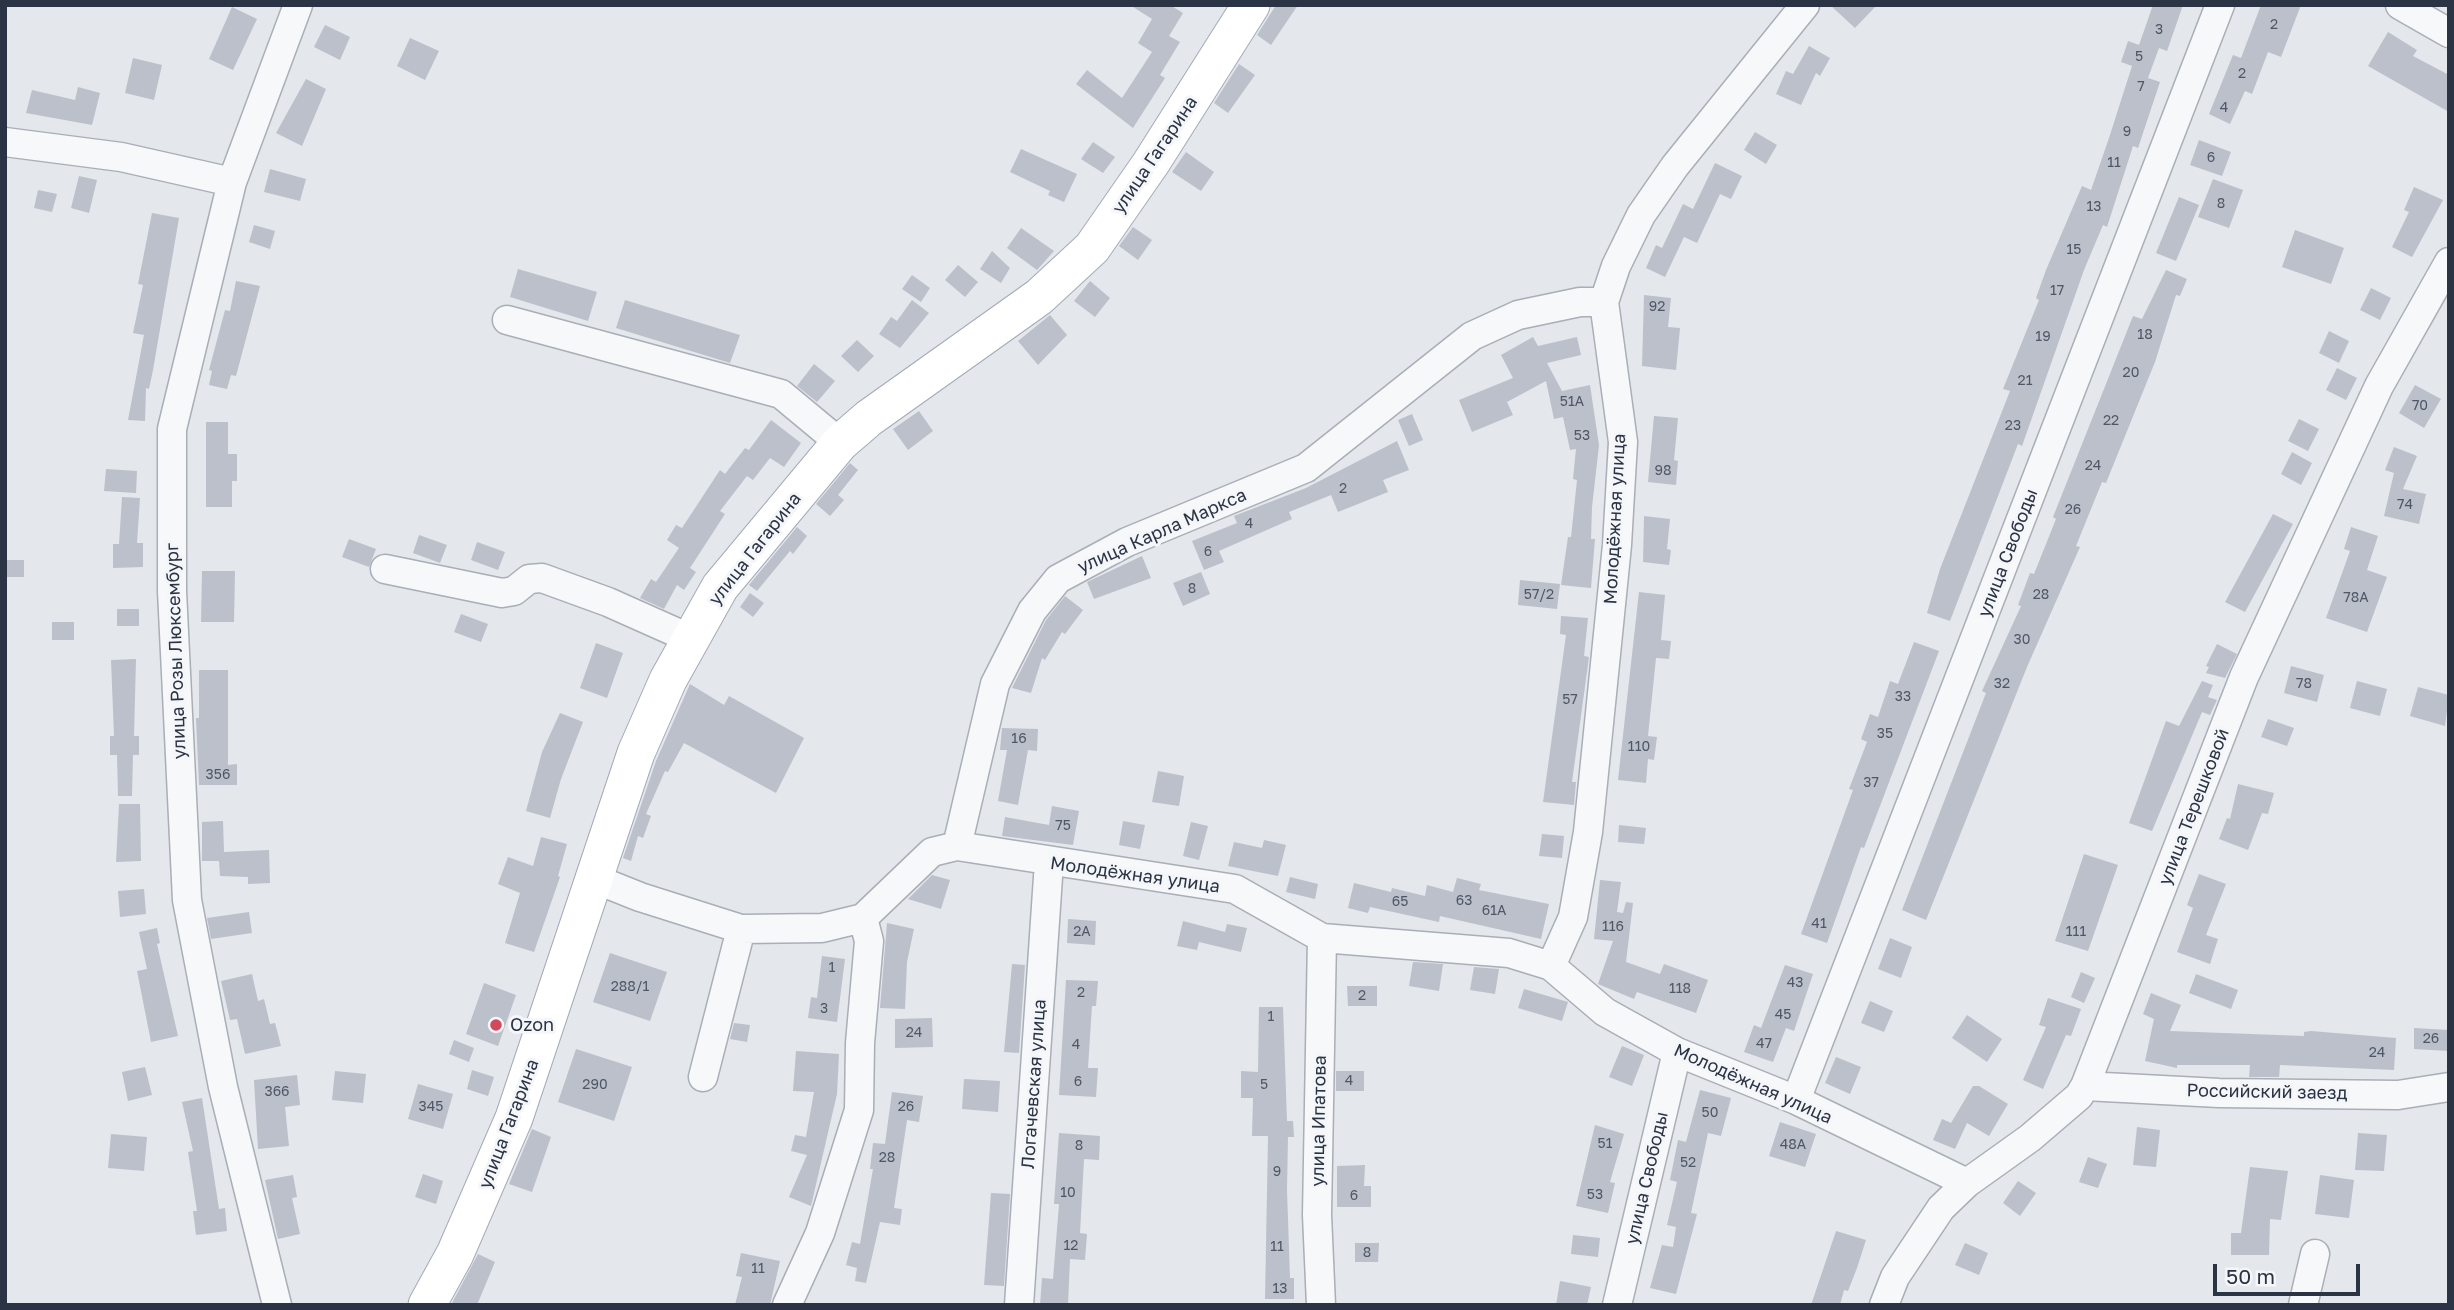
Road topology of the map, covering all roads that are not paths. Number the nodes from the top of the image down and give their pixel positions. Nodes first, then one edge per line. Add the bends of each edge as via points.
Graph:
1 (298, 5) edge
2 (1251, 5) edge
3 (1805, 5) edge
4 (2220, 5) edge
5 (2400, 5) edge
6 (2449, 33) edge
7 (5, 142) edge
8 (232, 182) junction
9 (2449, 262) edge
10 (1604, 302) junction
11 (508, 320) dead end
12 (840, 443) junction
13 (385, 569) dead end
14 (691, 639) junction
15 (957, 846) junction
16 (1049, 862) junction
17 (595, 879) junction
18 (863, 918) junction
19 (741, 929) junction
20 (1322, 938) junction
21 (1551, 966) junction
22 (1677, 1052) junction
23 (703, 1077) dead end
24 (2085, 1086) junction
25 (2449, 1087) edge
26 (1796, 1100) junction
27 (1967, 1183) junction
28 (2315, 1254) dead end
29 (277, 1305) edge
30 (427, 1305) edge
31 (787, 1305) edge
32 (1019, 1305) edge
33 (1321, 1305) edge
34 (1618, 1305) edge
35 (1884, 1305) edge
36 (2304, 1305) edge

1 - 8 street, улица Розы Люксембург
2 - 12 main road, улица Гагарина via 1091,248 1039,298
3 - 10 street, Молодёжная улица via 1641,215
4 - 26 street, улица Свободы
5 - 6 street
7 - 8 street via 121,157
8 - 29 street, улица Розы Люксембург via 172,429 172,591 187,900 223,1087
9 - 24 street, улица Терешковой via 2379,386 2244,677
10 - 15 street, улица Карла Маркса via 1580,302 1518,315 1472,336 1306,468 1127,542 1058,579 1032,611 995,684
10 - 21 street, Молодёжная улица via 1623,442 1617,545 1588,832 1573,916
11 - 12 street via 781,394
12 - 14 main road, улица Гагарина via 720,587
13 - 14 street via 502,593 514,591 529,579 542,578
14 - 17 main road, улица Гагарина via 636,753
15 - 16 street, Молодёжная улица
15 - 18 street via 932,852
16 - 20 street, Молодёжная улица via 1235,889
16 - 32 street, Логачевская улица
17 - 19 street
17 - 30 main road, улица Гагарина via 514,1118 455,1254
18 - 19 street via 822,928
18 - 31 street via 869,941 859,1110 820,1233
19 - 23 street
20 - 21 street, Молодёжная улица via 1509,953
20 - 33 street, улица Ипатова via 1317,1215
21 - 22 street, Молодёжная улица via 1605,1012
22 - 26 street, Молодёжная улица
22 - 34 street, улица Свободы
24 - 25 street, Российский заезд via 2398,1095
24 - 27 street, улица Терешковой via 2030,1138
26 - 27 street, Молодёжная улица
27 - 35 street, улица Терешковой via 1941,1208 1895,1277
28 - 36 street

